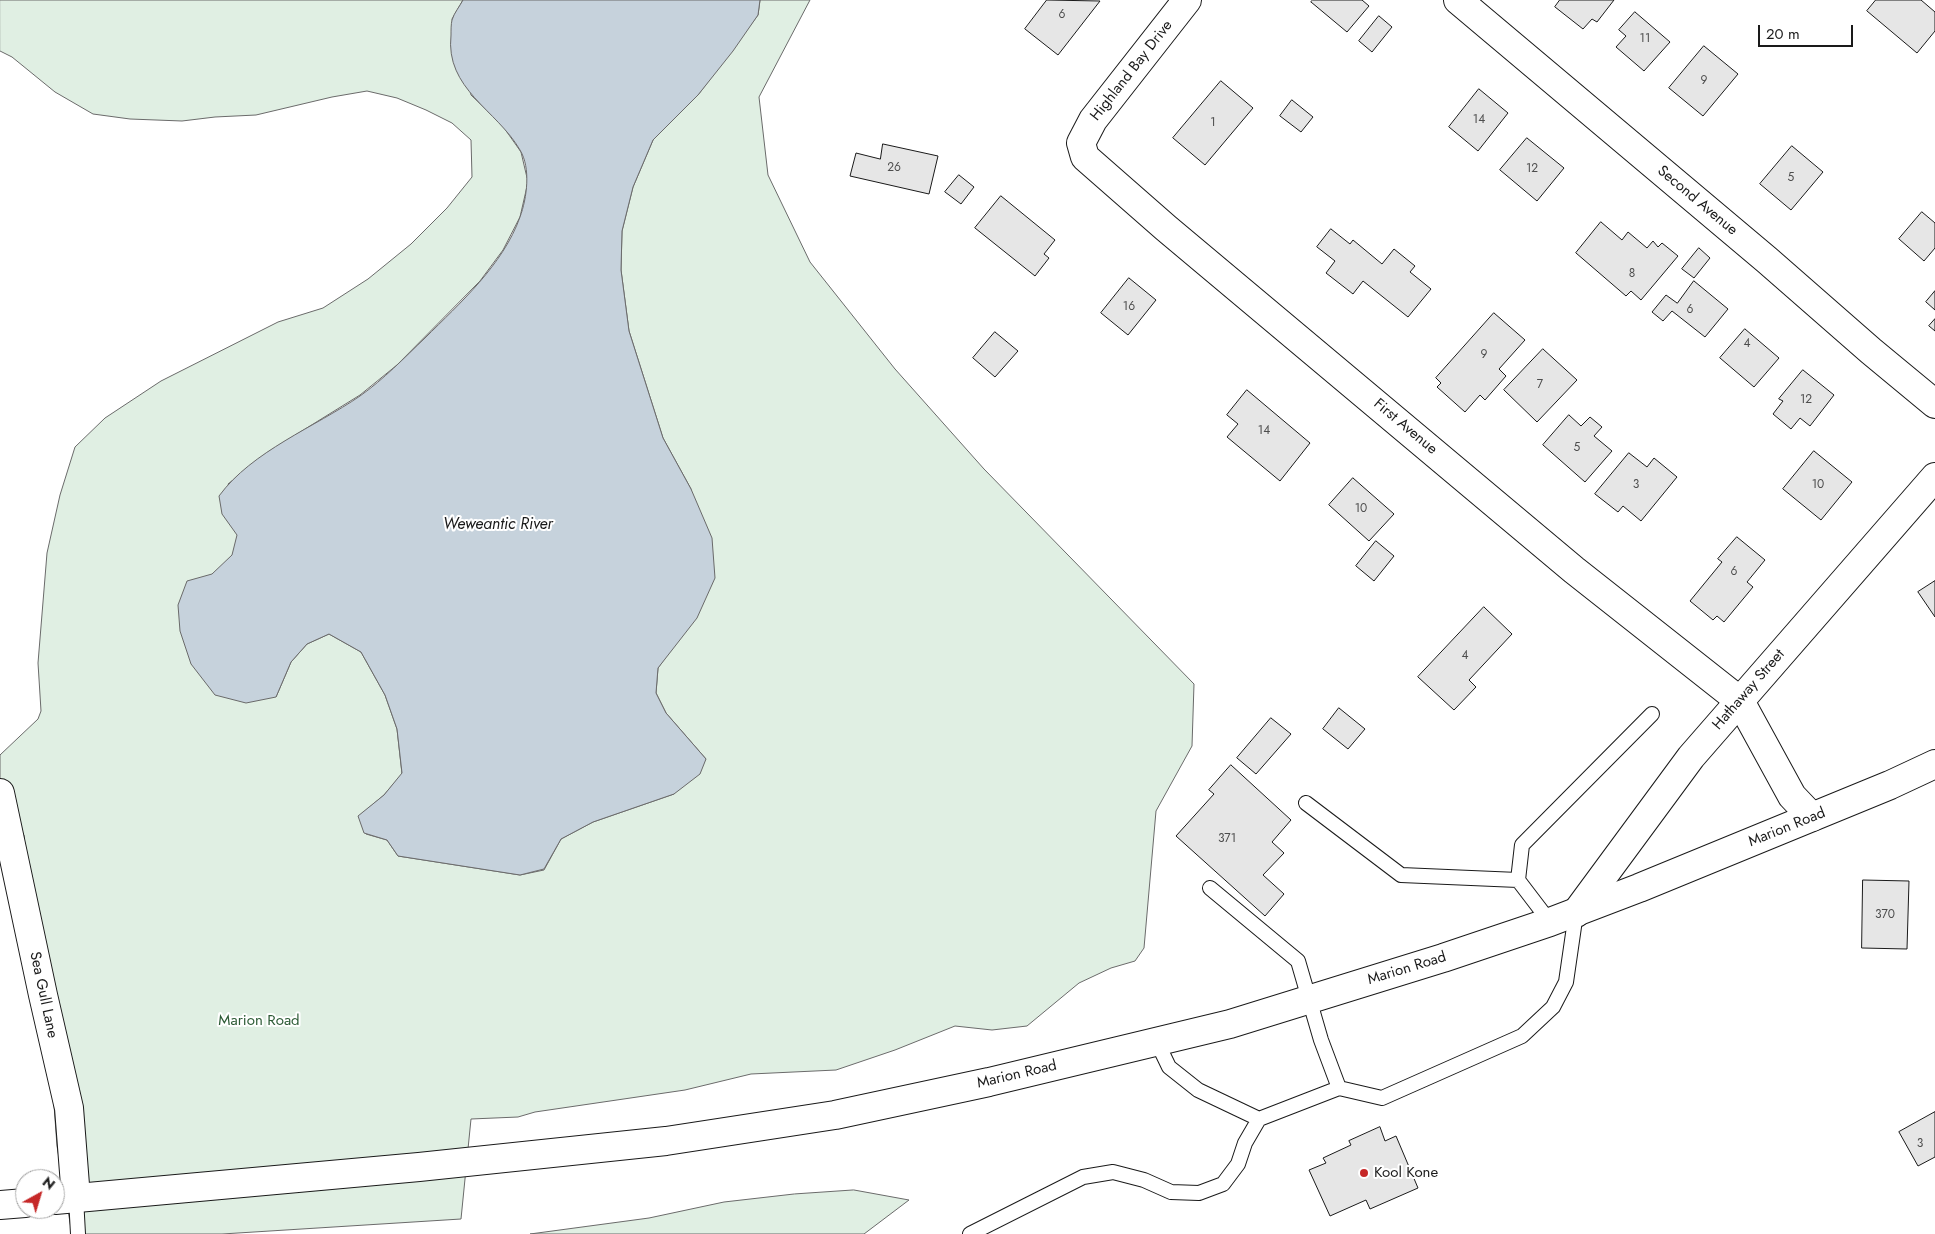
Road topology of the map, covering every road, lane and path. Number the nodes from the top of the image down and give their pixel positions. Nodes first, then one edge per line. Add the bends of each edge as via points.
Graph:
1 (1187, 0) edge
2 (1458, 0) edge
3 (1081, 143) joint
4 (1935, 404) edge
5 (1935, 477) edge
6 (1740, 701) junction
7 (1652, 714) dead end
8 (1933, 770) edge
9 (0, 793) edge
10 (1306, 803) dead end
11 (1812, 817) junction
12 (1518, 880) junction
13 (1210, 888) dead end
14 (1576, 913) junction
15 (1550, 922) junction
16 (1310, 999) junction
17 (1157, 1042) junction
18 (1339, 1088) junction
19 (1259, 1119) junction
20 (66, 1199) edge
21 (15, 1204) edge
22 (0, 1205) edge
23 (78, 1234) edge
24 (970, 1234) edge

1 - 3 street, Highland Bay Drive via 1093,120
2 - 4 street, Second Avenue
3 - 6 street, First Avenue via 1085,157 1166,228 1574,570
5 - 6 street, Hathaway Street
6 - 11 street via 1792,796
6 - 14 street, Hathaway Street via 1691,757
7 - 12 lane via 1522,845
8 - 11 street, Marion Road
9 - 20 street, Sea Gull Lane via 69,1108
10 - 12 lane via 1401,875
11 - 14 street, Marion Road
12 - 15 lane
13 - 16 lane via 1298,961
14 - 15 street, Marion Road
14 - 18 lane via 1566,982 1553,1007 1522,1036 1382,1098
15 - 16 street, Marion Road
16 - 17 street, Marion Road
16 - 18 lane
17 - 19 lane via 1169,1067 1198,1090
17 - 20 street, Marion Road via 835,1114 666,1141
18 - 19 lane
19 - 24 lane via 1245,1143 1238,1164 1223,1184 1200,1193 1171,1192 1144,1180 1113,1172 1083,1177
20 - 23 lane
21 - 22 street

